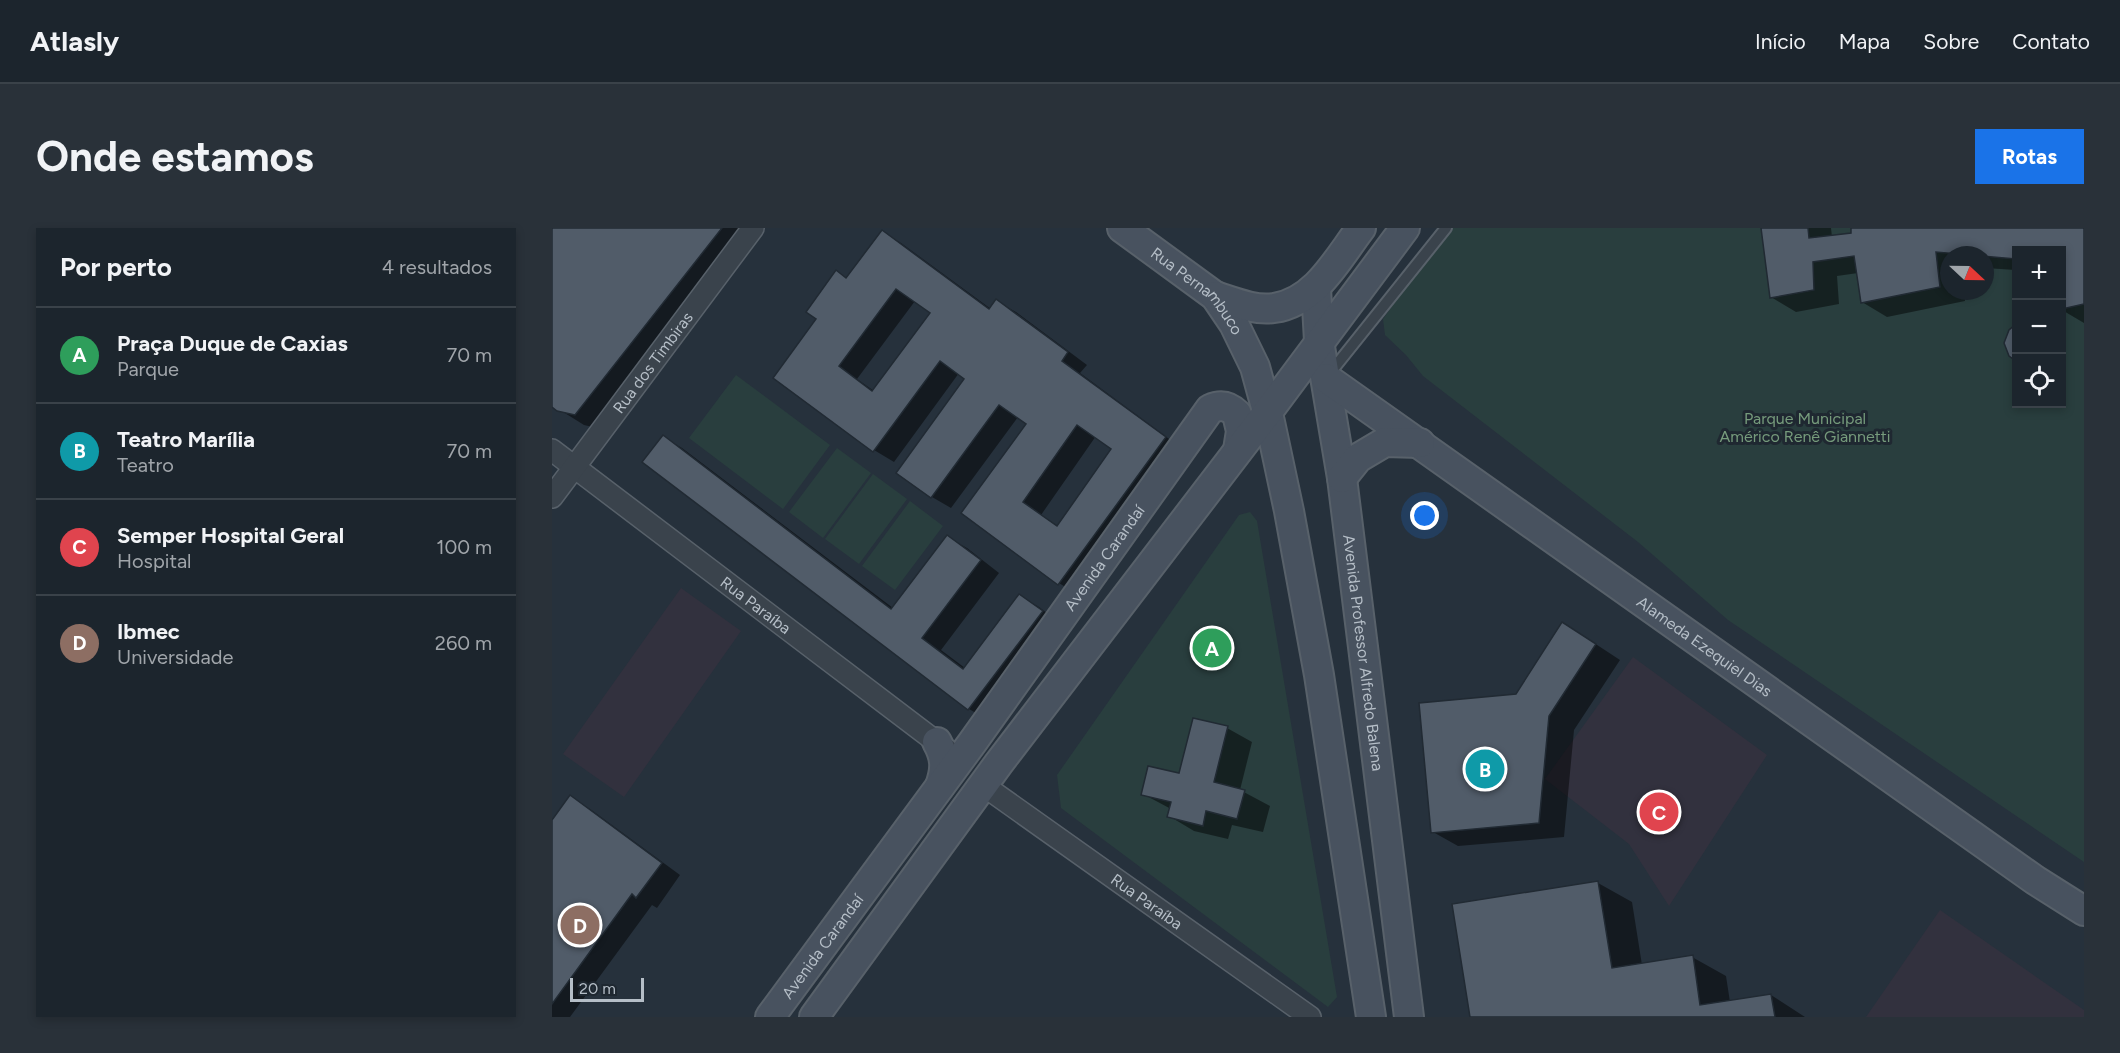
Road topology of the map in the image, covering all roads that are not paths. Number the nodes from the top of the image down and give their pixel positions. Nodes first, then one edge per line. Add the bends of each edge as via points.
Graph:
1 (753, 228) edge
2 (1122, 228) edge
3 (1361, 228) edge
4 (1405, 228) edge
5 (1446, 228) edge
6 (1316, 288) junction
7 (1215, 296) junction
8 (1319, 341) junction
9 (1326, 378) junction
10 (1267, 413) junction
11 (1420, 443) junction
12 (552, 450) edge
13 (1238, 450) junction
14 (575, 468) junction
15 (1342, 478) junction
16 (552, 497) edge
17 (937, 742) junction
18 (960, 760) junction
19 (985, 781) junction
20 (940, 786) junction
21 (2084, 911) edge
22 (770, 1017) edge
23 (814, 1017) edge
24 (1310, 1017) edge
25 (1371, 1017) edge
26 (1409, 1017) edge

1 - 14 street, Rua dos Timbiras
2 - 7 street, Rua Pernambuco
3 - 6 street
4 - 8 street
5 - 9 lane
6 - 7 street via 1275,308 1257,308
6 - 8 street, Avenida Professor Alfredo Balena
7 - 10 street, Rua Pernambuco via 1255,367
8 - 9 street, Avenida Professor Alfredo Balena
8 - 10 street
9 - 11 street, Alameda Ezequiel Dias
9 - 15 street, Avenida Professor Alfredo Balena
10 - 13 street
10 - 25 street via 1319,675
11 - 15 street via 1385,442 1358,458
11 - 21 street, Alameda Ezequiel Dias
12 - 14 street, Rua Paraíba
13 - 18 street, Avenida Carandaí via 1241,431 1237,414 1226,406 1210,409
13 - 19 street
14 - 16 street, Rua dos Timbiras
14 - 17 street, Rua Paraíba
15 - 26 street, Avenida Professor Alfredo Balena
17 - 18 street, Rua Paraíba
17 - 20 street via 945,765
18 - 19 street
18 - 20 street, Avenida Carandaí
19 - 23 street
19 - 24 street, Rua Paraíba
20 - 22 street, Avenida Carandaí

